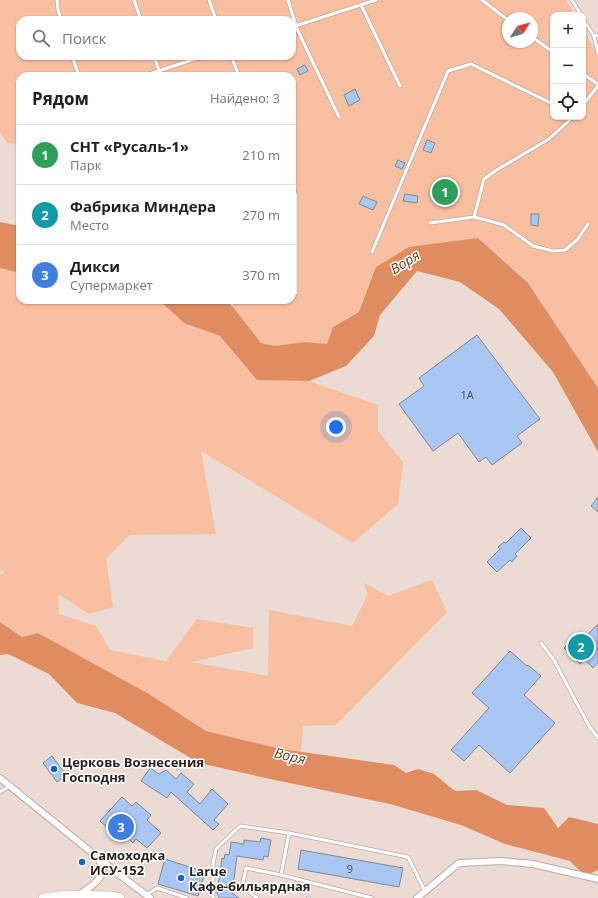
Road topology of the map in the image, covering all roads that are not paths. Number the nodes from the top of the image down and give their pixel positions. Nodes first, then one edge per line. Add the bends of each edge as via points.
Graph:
1 (57, 0) edge
2 (134, 0) edge
3 (209, 0) edge
4 (288, 0) edge
5 (376, 0) edge
6 (482, 0) edge
7 (572, 0) edge
8 (361, 5) junction
9 (579, 12) edge
10 (502, 15) edge
11 (60, 16) edge
12 (140, 16) edge
13 (215, 16) edge
14 (293, 16) edge
15 (586, 23) edge
16 (296, 26) edge
17 (296, 26) edge
18 (596, 36) edge
19 (538, 41) edge
20 (550, 50) edge
21 (598, 53) edge
22 (73, 60) edge
23 (155, 60) edge
24 (192, 60) edge
25 (233, 60) edge
26 (159, 71) junction
27 (78, 72) edge
28 (156, 72) edge
29 (237, 72) edge
30 (586, 76) edge
31 (598, 85) edge
32 (400, 86) dead end
33 (586, 101) edge
34 (550, 103) edge
35 (340, 117) dead end
36 (570, 120) edge
37 (296, 196) edge
38 (474, 217) junction
39 (430, 223) dead end
40 (588, 224) dead end
41 (372, 252) dead end
42 (296, 293) dead end
43 (541, 644) dead end
44 (598, 738) edge
45 (0, 778) edge
46 (10, 786) junction
47 (0, 792) edge
48 (289, 833) junction
49 (98, 857) junction
50 (281, 875) junction
51 (598, 879) edge
52 (425, 891) junction
53 (79, 895) junction
54 (148, 896) edge
55 (42, 898) edge
56 (120, 898) edge
57 (187, 898) edge
58 (212, 898) edge
59 (257, 898) edge
60 (372, 898) edge
61 (417, 898) edge

1 - 11 lane
2 - 12 lane
3 - 13 lane
4 - 14 lane
5 - 8 lane
6 - 10 lane
7 - 9 lane
8 - 17 lane
8 - 32 lane
15 - 18 lane
16 - 35 lane
18 - 21 lane
19 - 20 lane
22 - 27 lane
23 - 26 lane
24 - 26 lane
25 - 29 lane
26 - 28 lane
30 - 31 lane
31 - 33 lane
34 - 41 lane via 471,64 448,71
36 - 38 lane via 549,139 484,179
37 - 42 lane
38 - 39 lane
38 - 40 lane via 504,225 533,246 552,251 565,250 577,240
43 - 44 lane via 554,660
45 - 46 street
46 - 47 lane
46 - 49 street
48 - 50 lane
48 - 52 lane via 408,857
48 - 58 lane via 240,826 216,849
49 - 53 street via 103,872 99,879
49 - 54 street
50 - 59 lane via 246,868 242,886
50 - 60 lane
51 - 52 street via 533,864 501,861 459,863
52 - 61 street
53 - 55 main road
53 - 56 main road
54 - 57 lane via 157,888

